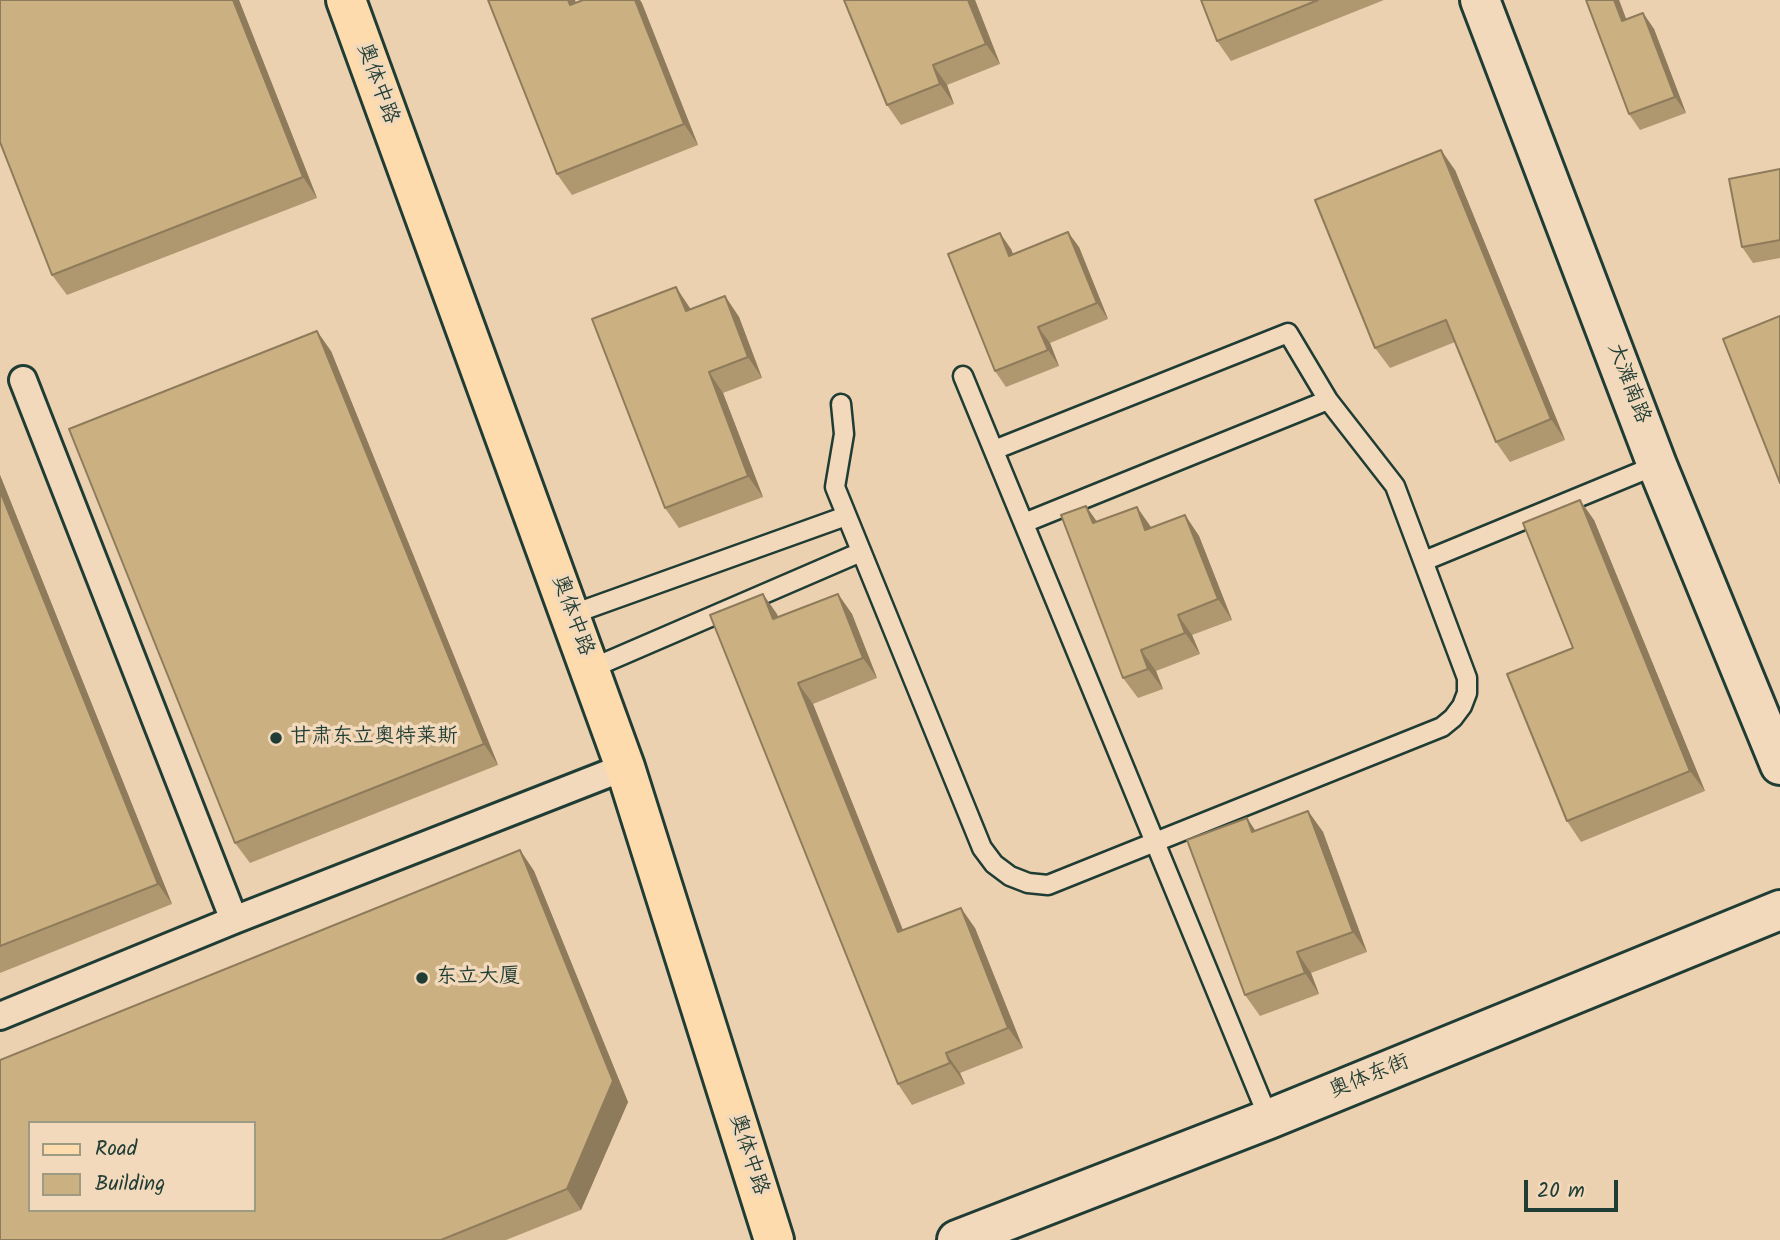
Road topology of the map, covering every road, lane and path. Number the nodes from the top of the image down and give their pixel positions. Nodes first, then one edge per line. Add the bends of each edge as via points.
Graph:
1 (346, 0) edge
2 (1480, 0) edge
3 (963, 376) dead end
4 (23, 380) dead end
5 (1328, 400) junction
6 (841, 404) dead end
7 (994, 450) junction
8 (1657, 465) junction
9 (846, 516) junction
10 (1024, 523) junction
11 (861, 552) junction
12 (1424, 561) junction
13 (570, 615) junction
14 (590, 669) junction
15 (1780, 765) edge
16 (625, 767) junction
17 (1156, 843) junction
18 (1780, 910) edge
19 (234, 920) junction
20 (0, 1016) edge
21 (1269, 1119) junction
22 (774, 1240) edge
23 (957, 1240) edge

1 - 13 main road, 奥体中路
2 - 8 main road, 大滩南路
3 - 7 lane
4 - 19 street
5 - 7 lane via 1288,333
5 - 10 lane
5 - 12 lane via 1395,486
6 - 9 lane via 844,434 835,487
7 - 10 lane
8 - 12 lane
8 - 15 main road, 大滩南路
9 - 11 lane
9 - 13 lane
10 - 17 lane
11 - 14 lane
11 - 17 lane via 982,848 994,864 1019,880 1048,885
12 - 17 lane via 1467,678 1467,693 1453,718 1442,727
13 - 14 main road, 奥体中路
14 - 16 main road, 奥体中路
16 - 19 street
16 - 22 main road, 奥体中路
17 - 21 lane
18 - 21 main road, 奥体东街
19 - 20 street
21 - 23 main road, 奥体东街

